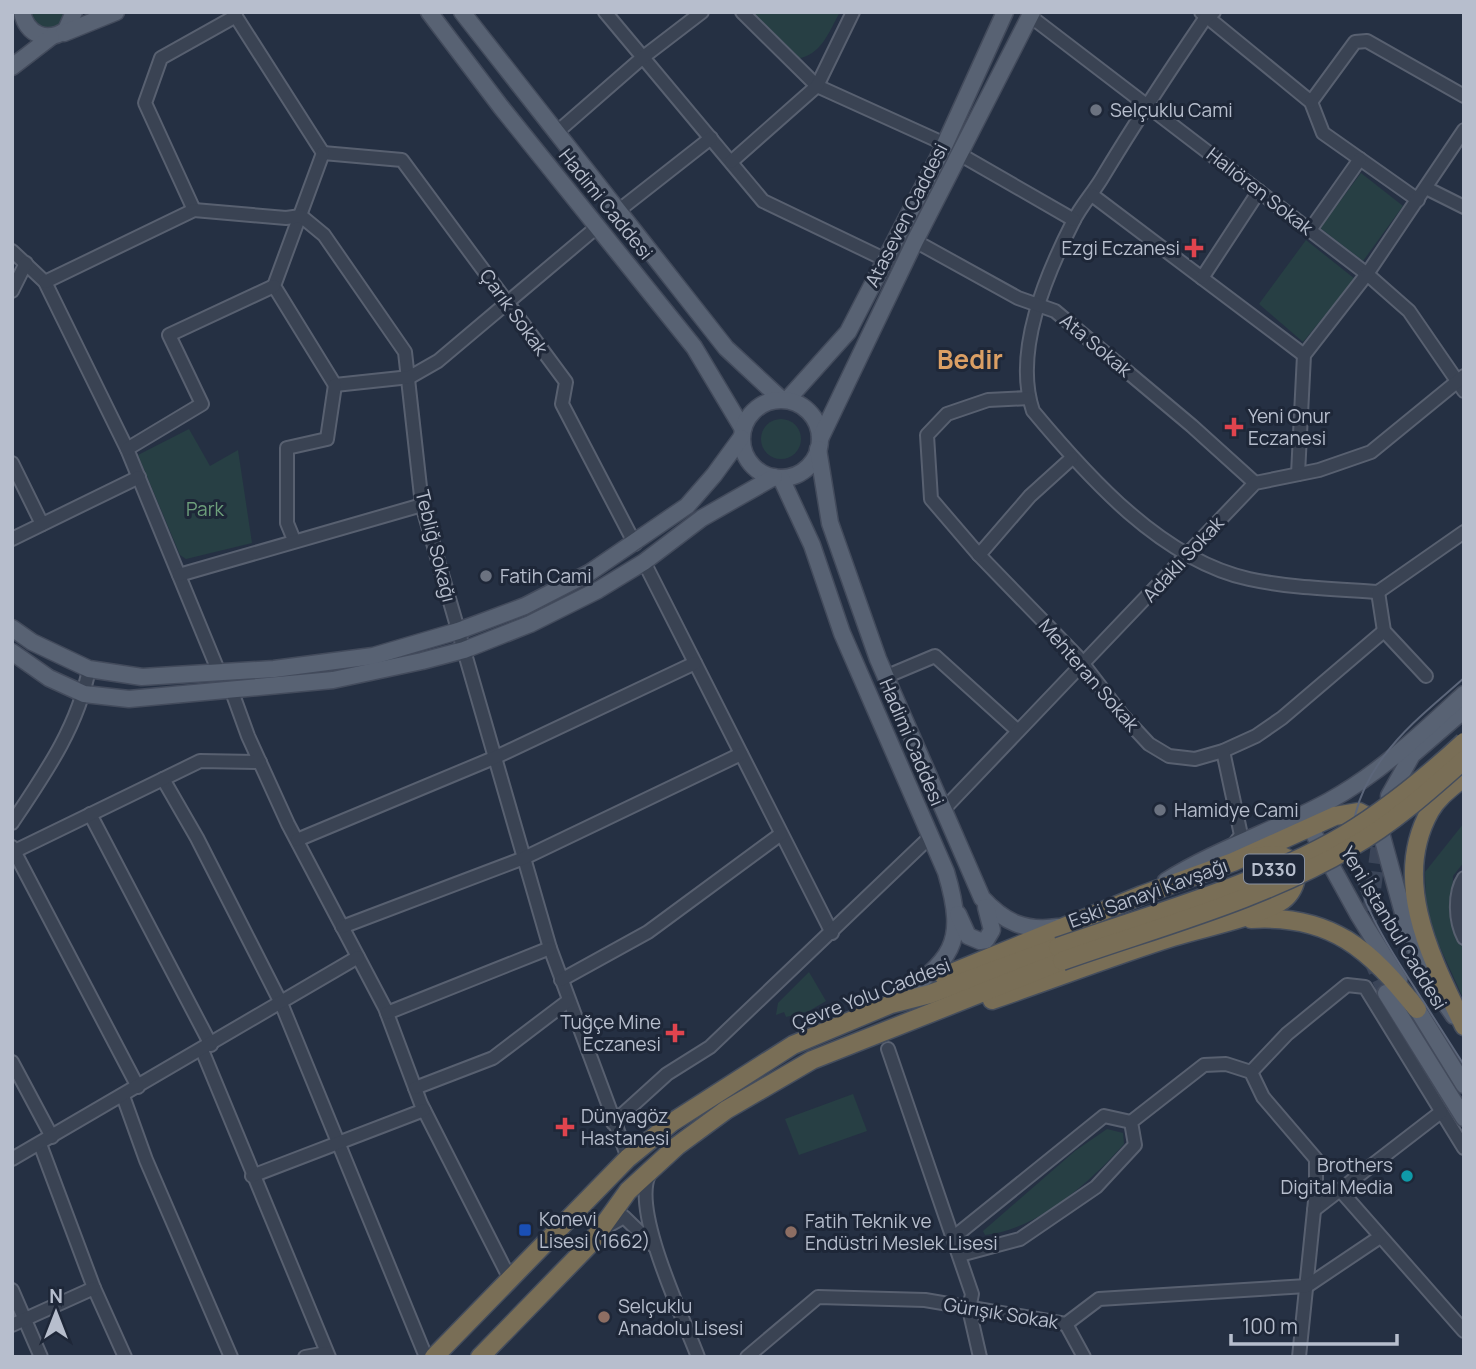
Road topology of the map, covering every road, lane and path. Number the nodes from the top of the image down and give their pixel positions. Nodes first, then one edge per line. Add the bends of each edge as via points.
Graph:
1 (21, 12) edge
2 (74, 12) edge
3 (116, 12) edge
4 (429, 12) edge
5 (462, 12) edge
6 (605, 12) edge
7 (702, 12) edge
8 (742, 12) edge
9 (853, 12) edge
10 (1005, 12) edge
11 (234, 14) edge
12 (1031, 14) edge
13 (1207, 14) edge
14 (12, 24) edge
15 (55, 36) junction
16 (642, 58) junction
17 (12, 66) edge
18 (817, 86) junction
19 (1464, 96) edge
20 (1311, 102) junction
21 (1146, 103) junction
22 (1464, 130) edge
23 (556, 133) junction
24 (711, 138) junction
25 (945, 144) junction
26 (323, 153) junction
27 (961, 155) junction
28 (1360, 159) junction
29 (731, 162) junction
30 (1426, 188) junction
31 (1259, 191) junction
32 (1092, 195) junction
33 (1418, 200) junction
34 (1464, 207) edge
35 (194, 210) junction
36 (618, 211) junction
37 (301, 216) junction
38 (1074, 220) junction
39 (597, 227) junction
40 (1310, 230) junction
41 (915, 241) junction
42 (12, 251) edge
43 (886, 260) junction
44 (26, 263) junction
45 (1367, 274) junction
46 (1202, 278) junction
47 (45, 282) junction
48 (274, 286) junction
49 (12, 292) edge
50 (508, 302) junction
51 (1037, 304) junction
52 (1304, 355) junction
53 (410, 377) junction
54 (1461, 383) edge
55 (335, 385) junction
56 (1029, 398) junction
57 (784, 400) junction
58 (742, 433) junction
59 (819, 444) junction
60 (127, 449) junction
61 (1072, 458) junction
62 (12, 463) edge
63 (1298, 474) junction
64 (139, 477) junction
65 (777, 477) junction
66 (1255, 483) junction
67 (422, 505) junction
68 (42, 524) junction
69 (1464, 531) edge
70 (12, 539) edge
71 (294, 540) junction
72 (635, 544) junction
73 (979, 555) junction
74 (1186, 555) junction
75 (644, 562) junction
76 (179, 575) junction
77 (1378, 592) junction
78 (12, 628) edge
79 (458, 631) junction
80 (1384, 631) junction
81 (464, 650) junction
82 (12, 652) edge
83 (695, 663) junction
84 (1084, 665) junction
85 (89, 669) junction
86 (218, 670) junction
87 (1426, 676) dead end
88 (886, 677) junction
89 (231, 689) junction
90 (84, 694) junction
91 (1464, 694) edge
92 (1464, 710) edge
93 (1018, 732) junction
94 (1464, 742) edge
95 (1223, 751) junction
96 (741, 754) junction
97 (496, 757) junction
98 (1464, 760) edge
99 (260, 762) junction
100 (1464, 776) edge
101 (163, 779) junction
102 (1389, 796) dead end
103 (944, 809) junction
104 (90, 814) junction
105 (1378, 822) joint
106 (12, 823) edge
107 (1310, 827) junction
108 (781, 834) junction
109 (929, 838) junction
110 (297, 840) junction
111 (13, 849) edge
112 (1232, 855) junction
113 (524, 858) junction
114 (1464, 878) edge
115 (982, 898) junction
116 (956, 909) junction
117 (1227, 921) junction
118 (342, 927) junction
119 (1064, 927) junction
120 (832, 933) junction
121 (1464, 938) edge
122 (550, 948) junction
123 (1060, 954) junction
124 (358, 957) junction
125 (561, 980) junction
126 (1386, 993) tunnel mouth
127 (568, 1001) junction
128 (281, 1003) junction
129 (891, 1004) junction
130 (1418, 1009) junction
131 (387, 1013) junction
132 (901, 1024) junction
133 (1464, 1028) edge
134 (206, 1048) junction
135 (888, 1049) dead end
136 (12, 1062) edge
137 (1251, 1072) junction
138 (1464, 1085) edge
139 (138, 1087) junction
140 (415, 1088) junction
141 (124, 1096) junction
142 (424, 1110) junction
143 (1441, 1112) junction
144 (1464, 1118) edge
145 (1131, 1122) junction
146 (614, 1123) junction
147 (52, 1137) junction
148 (339, 1143) junction
149 (40, 1144) junction
150 (1464, 1148) edge
151 (628, 1158) junction
152 (12, 1159) edge
153 (652, 1168) junction
154 (252, 1176) junction
155 (1340, 1190) junction
156 (1314, 1210) junction
157 (954, 1237) junction
158 (1381, 1237) junction
159 (590, 1244) junction
160 (656, 1248) junction
161 (960, 1255) junction
162 (509, 1277) junction
163 (1307, 1286) junction
164 (94, 1288) junction
165 (12, 1290) edge
166 (969, 1308) junction
167 (26, 1320) junction
168 (1066, 1324) junction
169 (12, 1325) edge
170 (1464, 1331) edge
171 (327, 1355) edge
172 (41, 1357) edge
173 (125, 1357) edge
174 (231, 1357) edge
175 (305, 1357) edge
176 (426, 1357) edge
177 (435, 1357) edge
178 (480, 1357) edge
179 (698, 1357) edge
180 (747, 1357) edge
181 (980, 1357) edge
182 (1084, 1357) edge
183 (1299, 1357) edge

1 - 14 main road
1 - 15 main road via 34,33
2 - 15 main road via 71,23
3 - 15 main road
4 - 39 main road, Hadimi Caddesi
5 - 23 main road, Hadimi Caddesi
6 - 16 street
7 - 16 street
8 - 18 street
9 - 18 street
10 - 25 main road
11 - 26 street
11 - 35 street via 162,58 145,103
12 - 21 street, Halıören Sokak
12 - 27 main road, Ataseven Caddesi
13 - 20 street
13 - 21 street
15 - 17 main road
16 - 23 street
16 - 24 street
18 - 25 street
18 - 29 street
19 - 20 street via 1367,41 1355,42
20 - 28 street via 1323,133
21 - 31 street, Halıören Sokak
21 - 32 street
22 - 30 street
23 - 36 main road, Hadimi Caddesi
24 - 29 street
24 - 36 street
25 - 43 main road
26 - 37 street
26 - 50 street, Çarık Sokak via 402,160
27 - 38 street
27 - 41 main road, Ataseven Caddesi
28 - 33 street
28 - 40 street
29 - 43 street via 763,201
30 - 33 street
30 - 34 street
31 - 40 street, Halıören Sokak
31 - 46 street
32 - 38 street
32 - 46 street
33 - 45 street
35 - 37 street
35 - 47 street
36 - 57 main road, Hadimi Caddesi via 726,348
37 - 48 street
37 - 53 street, Tebliğ Sokağı via 324,235 405,352
38 - 51 street
39 - 50 street
39 - 58 main road, Hadimi Caddesi via 694,347
40 - 45 street, Halıören Sokak
41 - 51 street, Ata Sokak
41 - 59 main road, Ataseven Caddesi
42 - 44 street
43 - 57 main road via 848,332
44 - 47 street
44 - 49 street
45 - 52 street
45 - 54 street, Halıören Sokak via 1409,312
46 - 52 street
47 - 60 street
48 - 55 street
48 - 60 street via 169,335 202,404
50 - 53 street via 438,361
50 - 72 street, Çarık Sokak via 566,382 562,404
51 - 56 street via 1030,344
51 - 66 street, Ata Sokak via 1055,311
52 - 63 street
53 - 55 street
53 - 67 street, Tebliğ Sokağı
54 - 63 street via 1371,452
55 - 71 street via 327,439 287,448 287,523
56 - 61 street via 1033,411
56 - 73 street, Mehteran Sokak via 988,400 947,414 928,435 931,499
57 - 58 main road via 757,408
57 - 59 main road via 797,403 814,418
58 - 65 main road via 746,458 753,467
58 - 72 main road via 687,506
59 - 65 main road via 805,469
59 - 88 main road, Hadimi Caddesi via 830,523
60 - 64 street
61 - 73 street via 1030,496
61 - 74 street via 1091,479
62 - 68 street
63 - 66 street
64 - 68 street
64 - 76 street
65 - 75 main road via 702,518
65 - 109 main road, Hadimi Caddesi via 812,545 842,633
66 - 74 street, Adaklı Sokak
67 - 71 street
67 - 79 street, Tebliğ Sokağı
68 - 70 street
69 - 77 street
71 - 76 street
72 - 79 main road via 525,606
73 - 84 street, Mehteran Sokak
74 - 77 street via 1249,579
74 - 84 street, Adaklı Sokak
75 - 81 main road via 530,624
75 - 83 street
76 - 86 street
77 - 80 street
78 - 85 main road
79 - 81 street, Tebliğ Sokağı
79 - 86 main road via 373,656 274,669
80 - 87 street
80 - 95 street, Mehteran Sokak via 1282,718
81 - 89 main road via 333,680
81 - 97 street, Tebliğ Sokağı
82 - 90 main road via 49,678
83 - 96 street
83 - 97 street
84 - 93 street, Adaklı Sokak
84 - 95 street, Mehteran Sokak via 1149,744 1169,757 1195,759
85 - 86 main road via 142,677
85 - 90 street
88 - 93 street via 934,656
88 - 103 main road, Hadimi Caddesi
89 - 90 main road via 129,699
89 - 99 street
90 - 106 street via 58,754
91 - 112 main road via 1356,784
92 - 102 main road via 1412,755
93 - 103 street, Adaklı Sokak
94 - 123 highway, Eski Sanayi Kavşağı / D330, bridge via 1392,804 1320,848
95 - 112 street via 1241,835
96 - 108 street
96 - 113 street
97 - 110 street
97 - 113 street, Tebliğ Sokağı
98 - 123 highway, Eski Sanayi Kavşağı / D330, bridge via 1391,821 1326,861 1244,896
99 - 101 street via 200,761
99 - 110 street
100 - 133 highway via 1431,810 1418,842 1414,879 1425,937
101 - 104 street
101 - 128 street
103 - 115 main road, Hadimi Caddesi
104 - 111 street
104 - 134 street
105 - 107 highway via 1365,813 1351,812
105 - 133 main road, Yeni İstanbul Caddesi via 1416,952 1433,986
107 - 112 highway
107 - 130 main road, Yeni İstanbul Caddesi
108 - 120 street
108 - 125 street via 648,932
109 - 116 main road, Hadimi Caddesi via 946,872
109 - 120 street
110 - 118 street
111 - 139 street
112 - 117 highway via 1281,855 1293,866 1296,882 1280,902
112 - 119 highway
113 - 118 street
113 - 122 street, Tebliğ Sokağı
114 - 121 street via 1457,888
115 - 116 main road via 993,924 986,940 968,936
115 - 119 main road, Hadimi Caddesi via 1007,922
116 - 129 main road, Hadimi Caddesi via 955,932 946,959
117 - 130 highway via 1289,919 1326,928 1373,958
117 - 132 highway via 981,1004
118 - 124 street
119 - 129 highway via 940,978
120 - 146 street via 710,1046 667,1074
122 - 125 street, Tebliğ Sokağı
122 - 131 street
123 - 129 highway, Çevre Yolu Caddesi / D330
123 - 132 highway, Çevre Yolu Caddesi / D330
124 - 128 street
124 - 131 street
125 - 127 street, Tebliğ Sokağı
126 - 144 main road, Yeni İstanbul Caddesi
127 - 140 street via 493,1058
127 - 146 street, Tebliğ Sokağı
128 - 134 street
128 - 148 street
129 - 151 highway, Çevre Yolu Caddesi / D330 via 793,1045 671,1123
130 - 138 main road, Yeni İstanbul Caddesi
131 - 140 street
132 - 153 highway, Çevre Yolu Caddesi / D330 via 778,1078
134 - 139 street
134 - 154 street
135 - 157 street
136 - 147 street
137 - 143 street via 1287,1034 1347,985 1365,987
137 - 145 street via 1226,1064 1204,1065
137 - 156 street via 1263,1097 1316,1159
139 - 141 street
140 - 142 street
141 - 147 street
141 - 174 street via 146,1160
142 - 148 street
142 - 162 street
143 - 150 street
143 - 155 street
145 - 157 street via 1104,1115
145 - 161 street via 1135,1145 1096,1187 1020,1240
146 - 151 street, Tebliğ Sokağı
147 - 149 street
148 - 154 street
148 - 176 street
149 - 152 street
149 - 164 street
151 - 162 highway, Çevre Yolu Caddesi / D330
153 - 159 highway, Çevre Yolu Caddesi / D330 via 628,1191
153 - 160 street via 643,1198
154 - 171 street
155 - 156 street
155 - 158 street
156 - 163 street
157 - 161 street
158 - 163 street, Gürışık Sokak
158 - 170 street
159 - 160 street via 613,1221 624,1217
159 - 178 highway, Çevre Yolu Caddesi / D330
160 - 179 street
161 - 166 street via 972,1294
162 - 177 highway, Çevre Yolu Caddesi / D330
163 - 168 street, Gürışık Sokak via 1099,1299
163 - 183 street
164 - 167 street
164 - 173 street
165 - 167 street
166 - 168 street, Gürışık Sokak
166 - 180 street, Gürışık Sokak via 925,1300 818,1297
166 - 181 street
167 - 169 street
167 - 172 street
168 - 182 street
171 - 175 street

